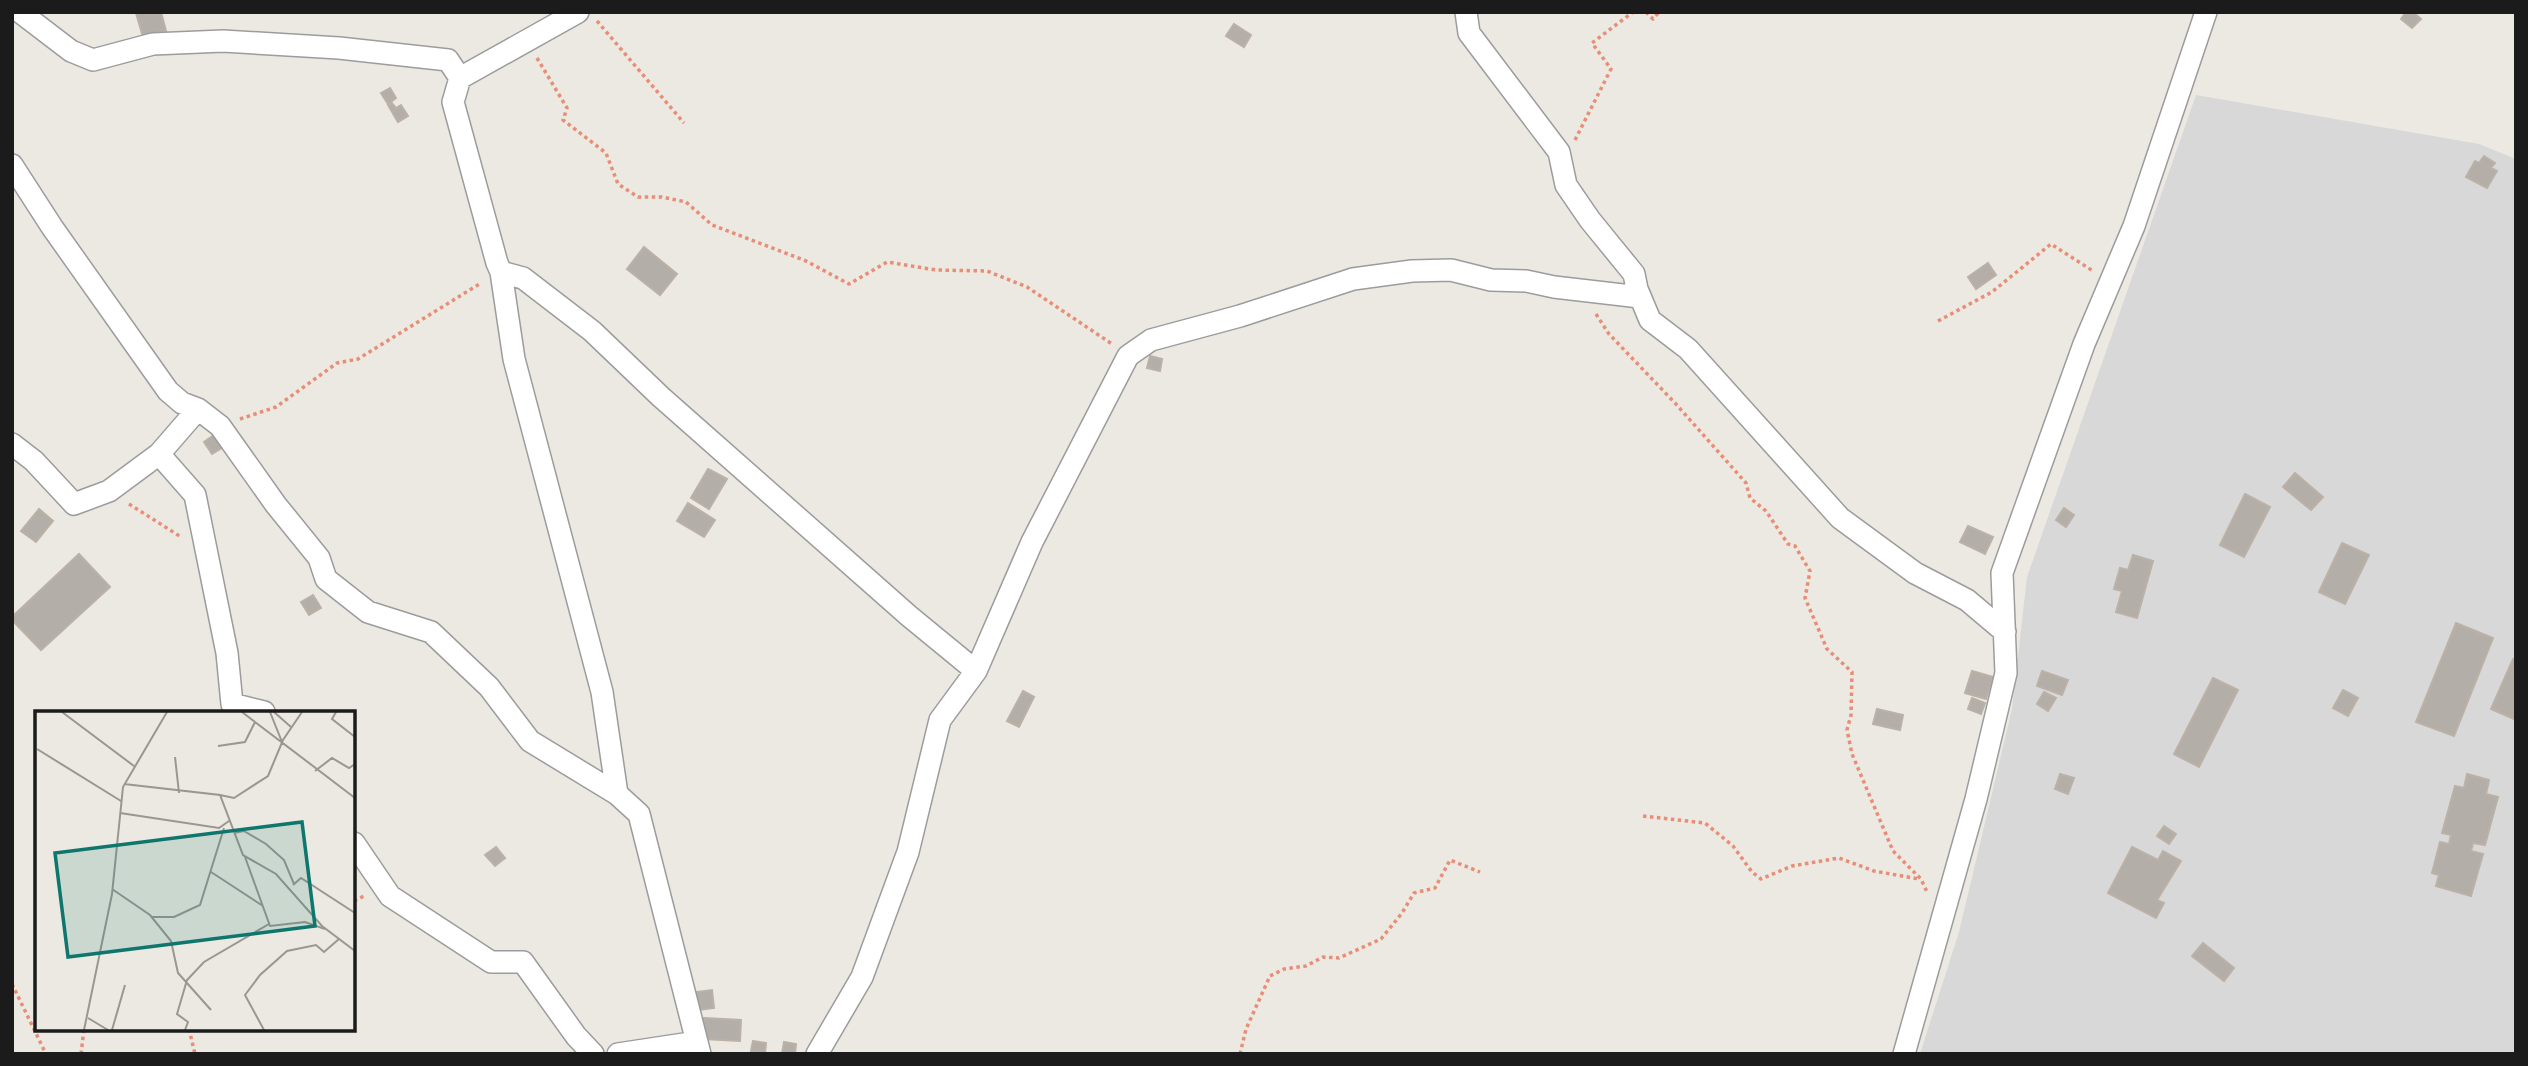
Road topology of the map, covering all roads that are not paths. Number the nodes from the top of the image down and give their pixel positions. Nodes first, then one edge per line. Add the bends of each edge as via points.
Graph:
1 (20, 12) edge
2 (578, 12) edge
3 (1466, 12) edge
4 (2206, 12) edge
5 (460, 78) junction
6 (12, 165) edge
7 (501, 272) junction
8 (1640, 297) junction
9 (198, 410) junction
10 (12, 444) edge
11 (159, 454) junction
12 (2005, 632) junction
13 (976, 671) junction
14 (260, 711) edge
15 (617, 794) junction
16 (355, 844) edge
17 (699, 1048) edge
18 (593, 1054) edge
19 (618, 1054) edge
20 (817, 1054) edge
21 (1904, 1054) edge

1 - 5 street via 71,51 93,60 153,44 247,43 431,56 448,60
2 - 5 street
3 - 8 street via 1469,33 1559,152 1566,185 1634,274
4 - 12 street via 2134,226 2084,344 2001,573
5 - 7 street via 453,102
6 - 9 street via 168,391
7 - 13 street via 523,278 592,331 661,397
7 - 15 street via 514,359 602,692
8 - 12 street via 1650,320 1688,349 1840,517 1915,573 1966,600
8 - 13 street via 1491,280 1451,270 1412,271 1353,279 1151,340 1128,356 1032,542
9 - 11 street
9 - 15 street via 220,426 319,558 326,579 368,612 431,632 489,687 530,741
10 - 11 street via 74,504 109,491
11 - 14 street via 195,495 227,653 232,704
12 - 21 street via 2007,673
13 - 20 street via 940,720 908,852 862,977
15 - 17 street via 639,814
16 - 18 street via 390,896 491,962 523,962
17 - 19 street

